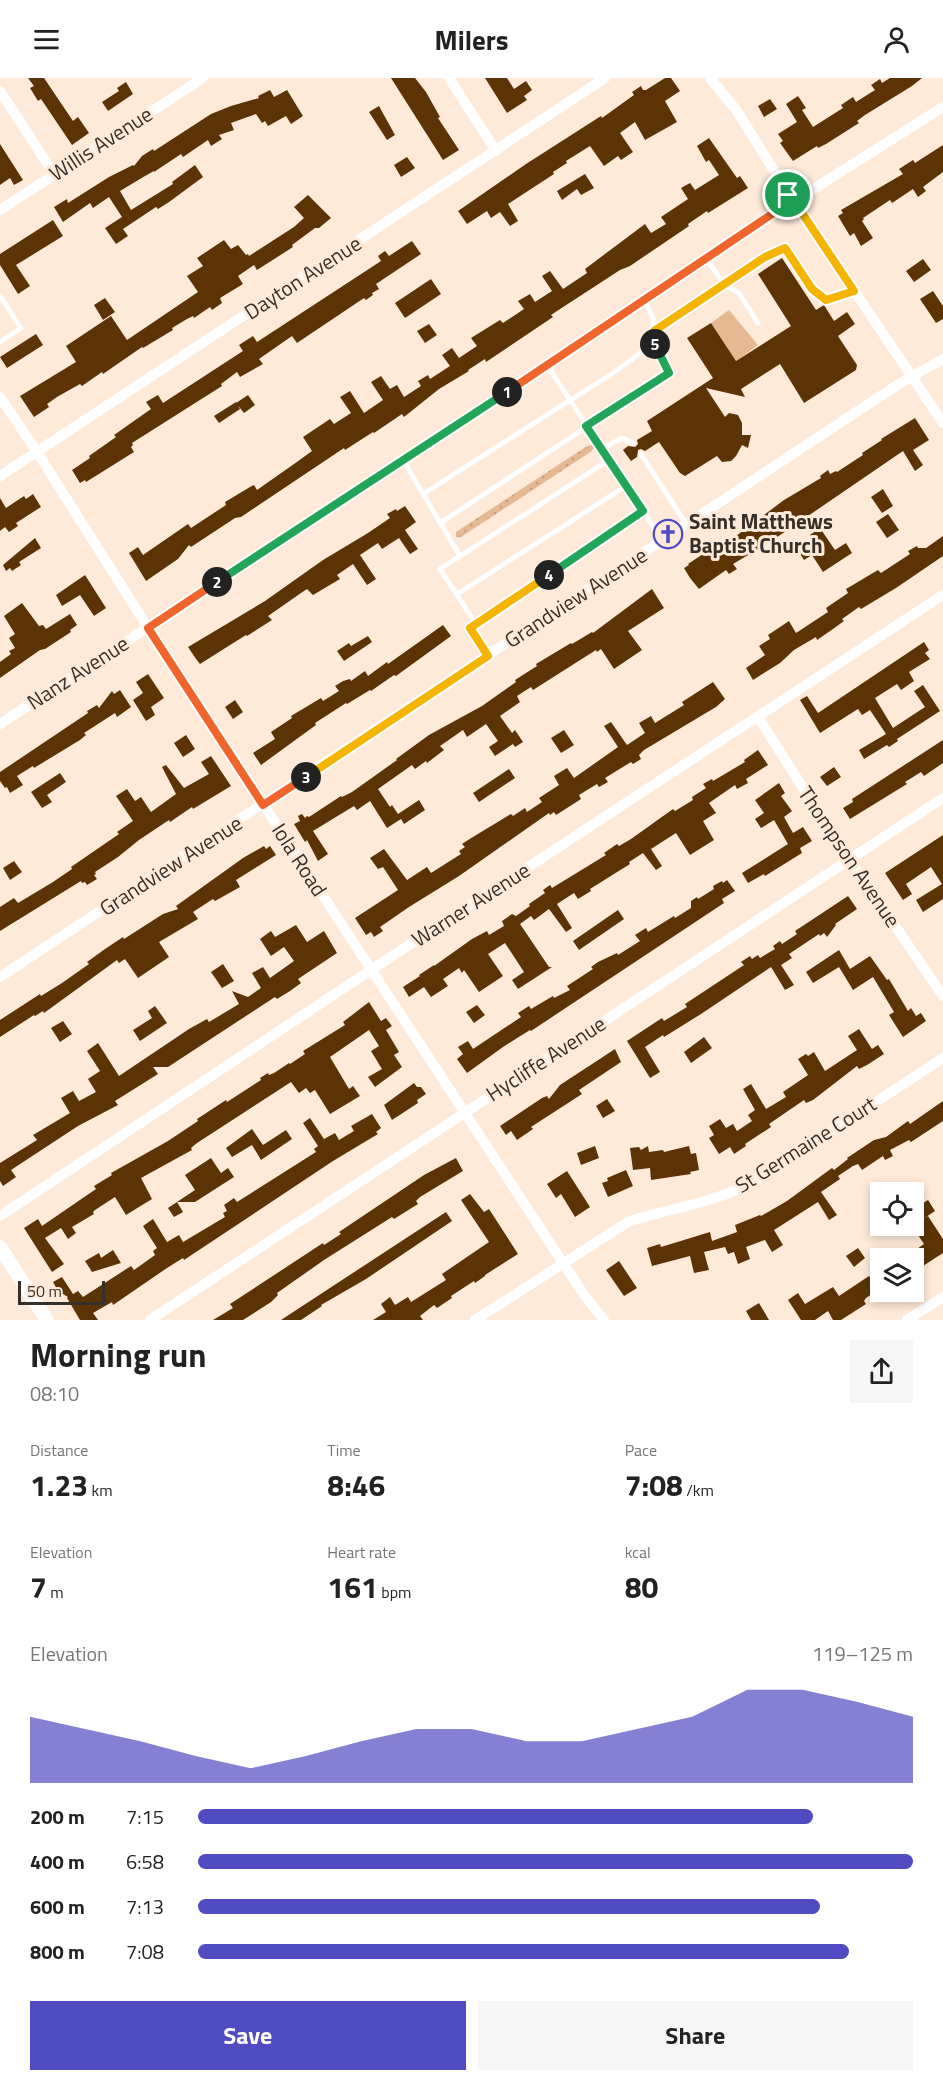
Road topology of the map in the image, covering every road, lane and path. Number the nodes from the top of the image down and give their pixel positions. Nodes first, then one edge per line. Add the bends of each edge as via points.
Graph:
1 (203, 78) edge
2 (449, 78) edge
3 (605, 78) edge
4 (710, 78) edge
5 (0, 92) edge
6 (943, 107) edge
7 (496, 151) junction
8 (54, 174) junction
9 (794, 201) junction
10 (0, 210) edge
11 (705, 259) junction
12 (725, 285) junction
13 (854, 291) junction
14 (0, 296) edge
15 (644, 300) junction
16 (758, 323) dead end
17 (654, 331) junction
18 (0, 342) edge
19 (654, 343) junction
20 (943, 359) edge
21 (547, 365) junction
22 (914, 377) junction
23 (0, 397) edge
24 (570, 401) junction
25 (943, 423) edge
26 (586, 426) junction
27 (633, 443) dead end
28 (602, 449) junction
29 (37, 452) junction
30 (641, 454) dead end
31 (403, 460) junction
32 (609, 460) junction
33 (0, 476) edge
34 (626, 486) junction
35 (423, 494) junction
36 (643, 511) junction
37 (440, 523) junction
38 (687, 525) junction
39 (663, 541) junction
40 (460, 556) junction
41 (457, 594) junction
42 (943, 595) edge
43 (476, 624) junction
44 (148, 628) junction
45 (488, 656) junction
46 (758, 717) junction
47 (0, 724) edge
48 (943, 798) edge
49 (263, 805) junction
50 (849, 859) junction
51 (371, 970) junction
52 (0, 977) edge
53 (943, 996) edge
54 (943, 1058) edge
55 (464, 1113) junction
56 (0, 1216) edge
57 (0, 1247) edge
58 (563, 1262) junction
59 (943, 1297) edge
60 (47, 1320) edge
61 (150, 1320) edge
62 (475, 1320) edge
63 (604, 1320) edge
64 (907, 1320) edge

1 - 8 street, Willis Avenue
2 - 7 street
3 - 7 street, Dayton Avenue
4 - 9 street via 737,111
5 - 8 street
6 - 9 street, Nanz Avenue
7 - 29 street, Dayton Avenue
8 - 10 street, Willis Avenue
9 - 11 street, Nanz Avenue
9 - 13 street
11 - 12 lane
11 - 15 street, Nanz Avenue
12 - 13 lane via 785,248 812,289 826,300
12 - 16 lane via 739,293
12 - 17 lane
13 - 22 street
14 - 18 lane via 21,328
15 - 17 lane via 654,318
15 - 21 street, Nanz Avenue
17 - 19 lane
19 - 24 lane
19 - 26 lane via 669,373
20 - 22 street, Grandview Avenue
21 - 24 lane
21 - 31 street, Nanz Avenue
22 - 25 street
22 - 38 street, Grandview Avenue
23 - 29 street, Iola Road
24 - 26 lane
24 - 35 lane
26 - 28 lane
26 - 37 lane
27 - 28 lane via 622,438
28 - 32 lane
29 - 33 street, Dayton Avenue
29 - 44 street, Iola Road
30 - 38 lane
31 - 35 lane
31 - 44 street, Nanz Avenue
32 - 34 lane
32 - 40 lane
34 - 36 lane
34 - 41 lane
35 - 37 lane
36 - 39 lane
36 - 43 lane
37 - 40 lane
38 - 39 street, Grandview Avenue
39 - 45 street, Grandview Avenue
40 - 41 lane via 440,569
41 - 43 lane
42 - 46 street, Warner Avenue
43 - 45 lane via 470,628
44 - 47 street, Nanz Avenue
44 - 49 street, Iola Road
45 - 49 street, Grandview Avenue
46 - 50 street, Thompson Avenue
46 - 51 street, Warner Avenue
48 - 50 street, Hycliffe Avenue
49 - 51 street, Iola Road
49 - 52 street, Grandview Avenue
50 - 53 street, Thompson Avenue
50 - 55 street, Hycliffe Avenue
51 - 55 street, Iola Road
51 - 56 street, Warner Avenue
54 - 58 street, St Germaine Court via 751,1183 702,1203 628,1222
55 - 58 street, Iola Road
55 - 61 street, Hycliffe Avenue
57 - 60 main road
58 - 62 street, St Germaine Court
58 - 63 street, Iola Road
59 - 64 street

